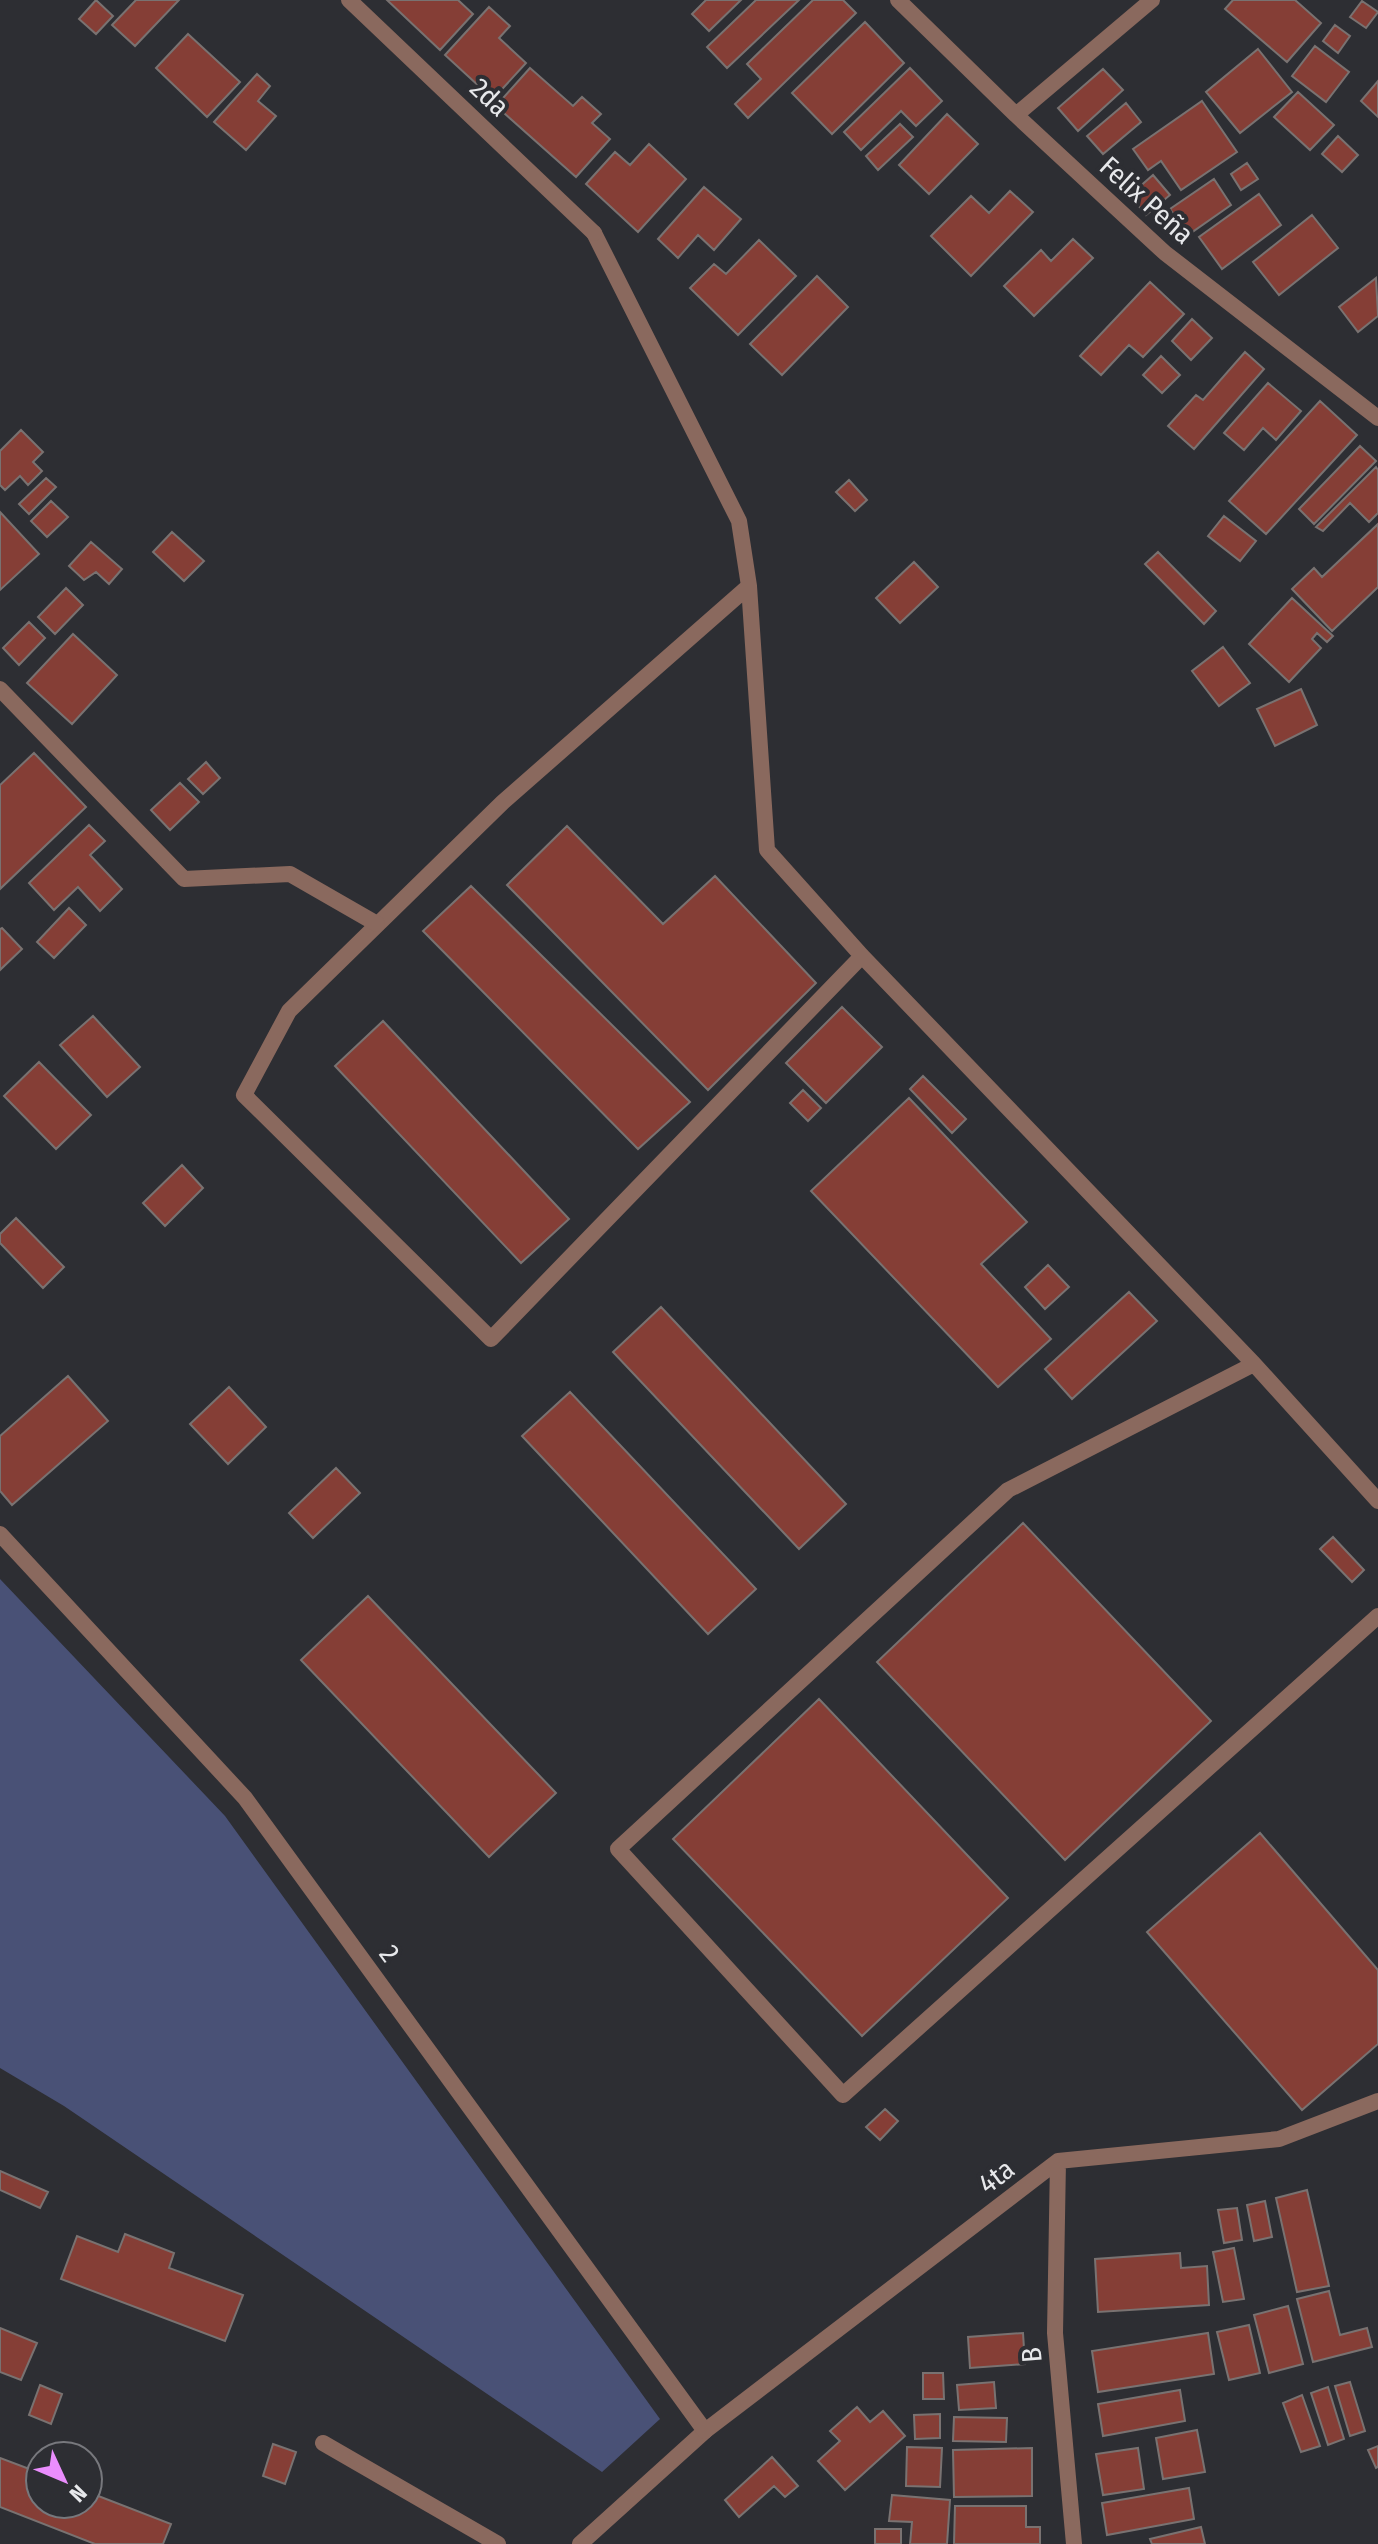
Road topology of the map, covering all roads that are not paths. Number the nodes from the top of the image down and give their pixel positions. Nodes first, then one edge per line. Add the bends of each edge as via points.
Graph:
1 (349, 0) edge
2 (898, 0) edge
3 (1152, 0) edge
4 (1016, 115) junction
5 (1378, 418) edge
6 (749, 586) junction
7 (0, 689) edge
8 (377, 924) junction
9 (862, 956) junction
10 (1254, 1364) junction
11 (1378, 1501) edge
12 (0, 1534) edge
13 (1378, 1616) edge
14 (1378, 2101) edge
15 (1058, 2161) junction
16 (705, 2431) junction
17 (323, 2443) dead end
18 (498, 2544) edge
19 (580, 2544) edge
20 (1074, 2544) edge

1 - 6 street, 2da via 594,233 739,521
2 - 4 street, Felix Peña
3 - 4 street
4 - 5 street, Felix Peña via 1165,253
6 - 8 street via 503,802
6 - 9 street, 2da via 767,850
7 - 8 street via 184,879 290,874
8 - 9 street via 289,1011 244,1095 491,1339
9 - 10 street, 2da
10 - 11 street, 2da
10 - 13 street via 1008,1490 618,1849 843,2095
12 - 16 street, 2 via 245,1798
14 - 15 street, 4ta via 1279,2139
15 - 16 street, 4ta
15 - 20 street, B via 1055,2333
16 - 19 street, 4ta
17 - 18 street

